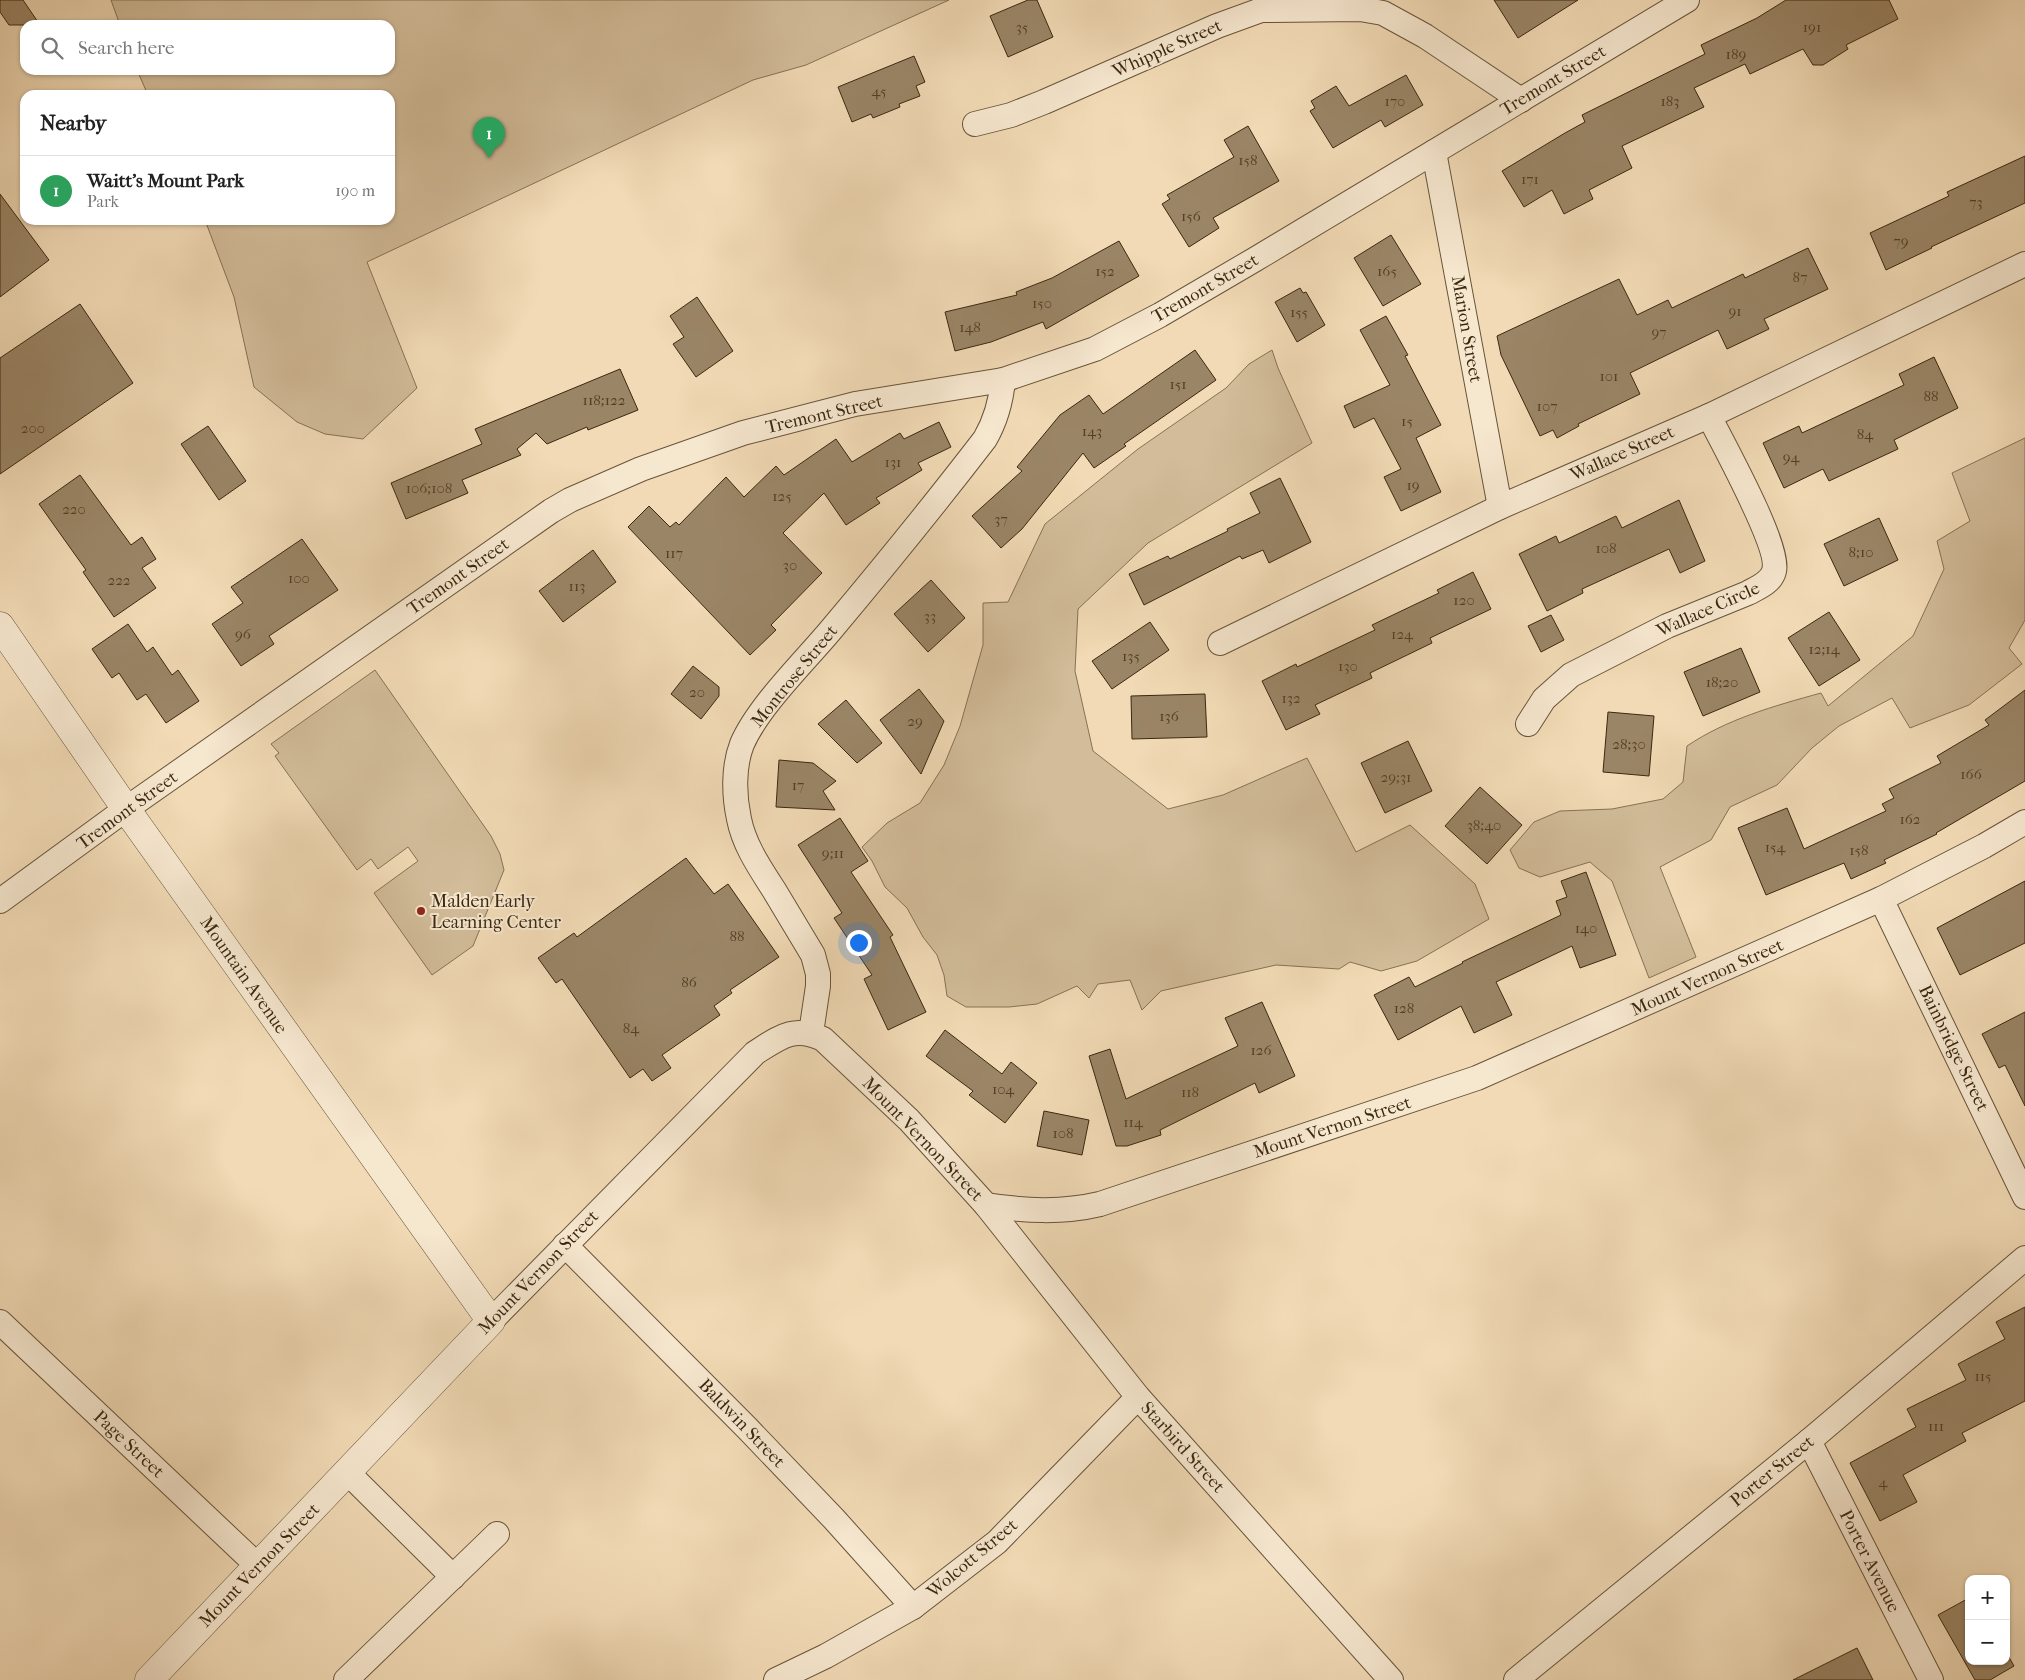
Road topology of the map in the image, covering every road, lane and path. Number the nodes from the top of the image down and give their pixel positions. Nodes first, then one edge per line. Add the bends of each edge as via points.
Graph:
1 (1687, 0) edge
2 (1520, 100) junction
3 (975, 124) dead end
4 (1434, 152) junction
5 (2025, 264) edge
6 (1003, 380) junction
7 (1709, 416) junction
8 (1500, 507) junction
9 (0, 626) edge
10 (1220, 643) dead end
11 (1528, 724) dead end
12 (126, 809) junction
13 (2025, 822) edge
14 (1881, 899) junction
15 (0, 901) edge
16 (810, 1033) junction
17 (2025, 1197) edge
18 (986, 1205) junction
19 (565, 1245) junction
20 (2025, 1258) edge
21 (491, 1321) junction
22 (3, 1332) edge
23 (1138, 1397) junction
24 (1809, 1441) junction
25 (347, 1472) junction
26 (497, 1534) dead end
27 (258, 1566) junction
28 (453, 1577) junction
29 (913, 1607) junction
30 (149, 1680) edge
31 (346, 1680) edge
32 (776, 1680) edge
33 (1391, 1680) edge
34 (1516, 1680) edge
35 (1931, 1680) edge

1 - 2 street, Tremont Street
2 - 3 street, Whipple Street via 1425,36 1383,12 1360,9 1261,10 1216,26 1011,115
2 - 4 street, Tremont Street
4 - 6 street, Tremont Street via 1160,315 1095,349
4 - 8 street, Marion Street
5 - 7 street, Wallace Street
6 - 12 street, Tremont Street via 855,404 743,433 641,469 570,500
6 - 16 street, Montrose Street via 998,414 985,439 769,703 750,729 736,766 738,818 742,834 813,955 818,974
7 - 8 street, Wallace Street
7 - 11 street, Wallace Circle via 1769,541 1775,564 1772,576 1748,593 1666,626 1570,674 1544,699
8 - 10 street, Wallace Street
9 - 12 street, Mountain Avenue
12 - 15 street, Tremont Street
12 - 21 street, Mountain Avenue
13 - 14 street, Mount Vernon Street
14 - 17 street, Bainbridge Street
14 - 18 street, Mount Vernon Street via 1476,1078 1384,1110 1093,1206 1037,1211
16 - 18 street, Mount Vernon Street via 823,1039 902,1114
16 - 19 street, Mount Vernon Street via 789,1034 754,1053
18 - 23 street, Starbird Street
19 - 21 street, Mount Vernon Street
19 - 29 street, Baldwin Street via 747,1428
20 - 24 street, Porter Street
21 - 25 street, Mount Vernon Street
22 - 27 street, Page Street
23 - 29 street, Wolcott Street via 997,1542
23 - 33 street, Starbird Street
24 - 34 street, Porter Street
24 - 35 street, Porter Avenue
25 - 27 street, Mount Vernon Street
25 - 28 street
26 - 28 street
27 - 30 street, Mount Vernon Street
28 - 31 street
29 - 32 street, Wolcott Street

